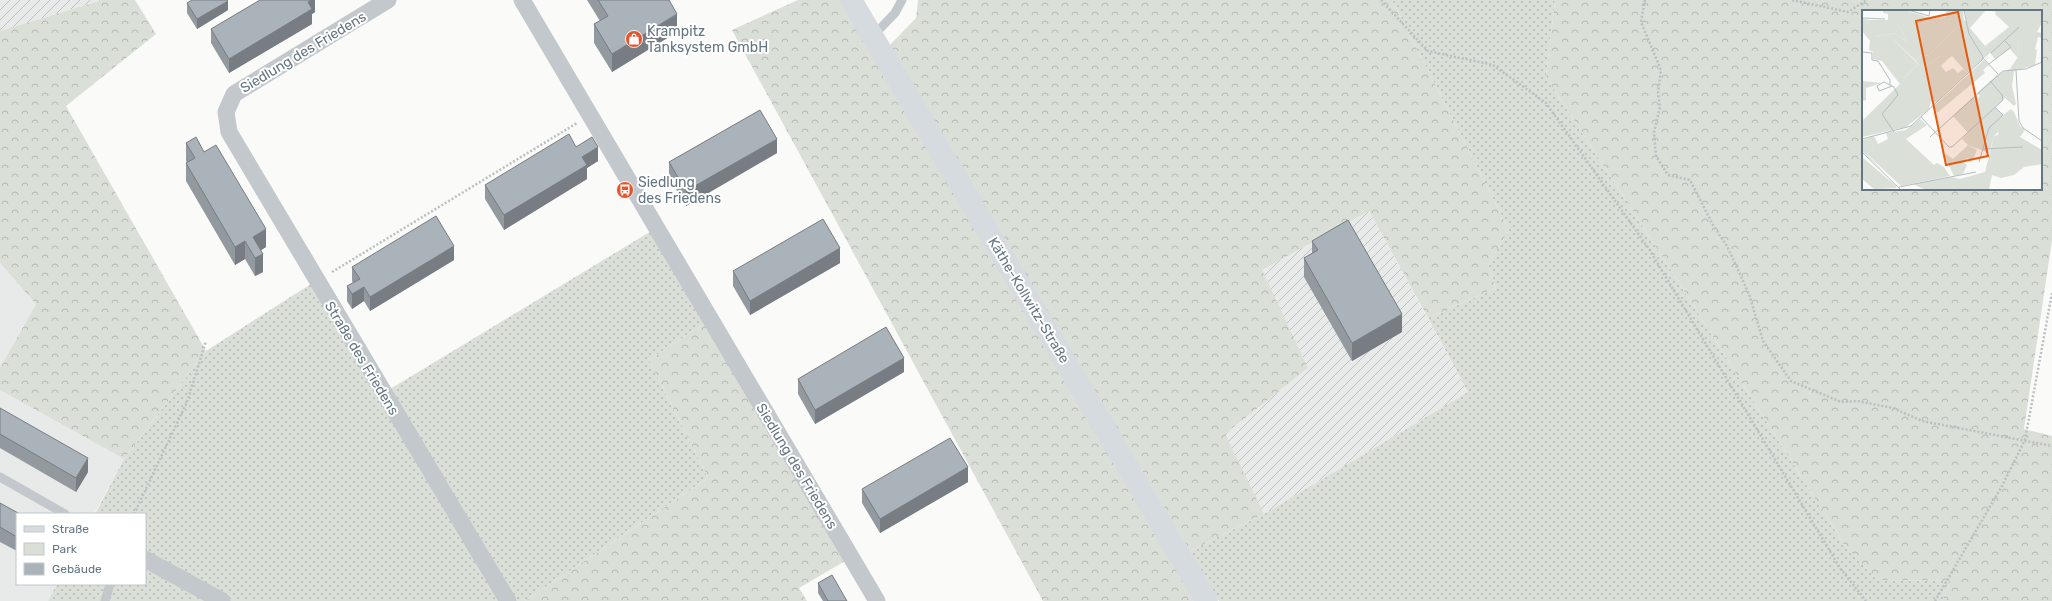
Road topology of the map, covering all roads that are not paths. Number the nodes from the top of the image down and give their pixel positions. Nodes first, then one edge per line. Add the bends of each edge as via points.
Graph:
1 (388, 0) edge
2 (522, 0) edge
3 (851, 0) edge
4 (902, 0) edge
5 (873, 36) junction
6 (226, 112) joint
7 (0, 478) edge
8 (64, 513) edge
9 (146, 560) edge
10 (110, 585) edge
11 (105, 601) edge
12 (222, 601) edge
13 (508, 601) edge
14 (877, 601) edge
15 (1207, 601) edge

1 - 6 street, Siedlung des Friedens via 234,94
2 - 14 street, Siedlung des Friedens
3 - 5 main road, Käthe-Kollwitz-Straße
4 - 5 lane via 895,13
5 - 15 main road, Käthe-Kollwitz-Straße
6 - 13 street, Straße des Friedens via 229,132
7 - 8 lane
9 - 12 street
10 - 11 lane

